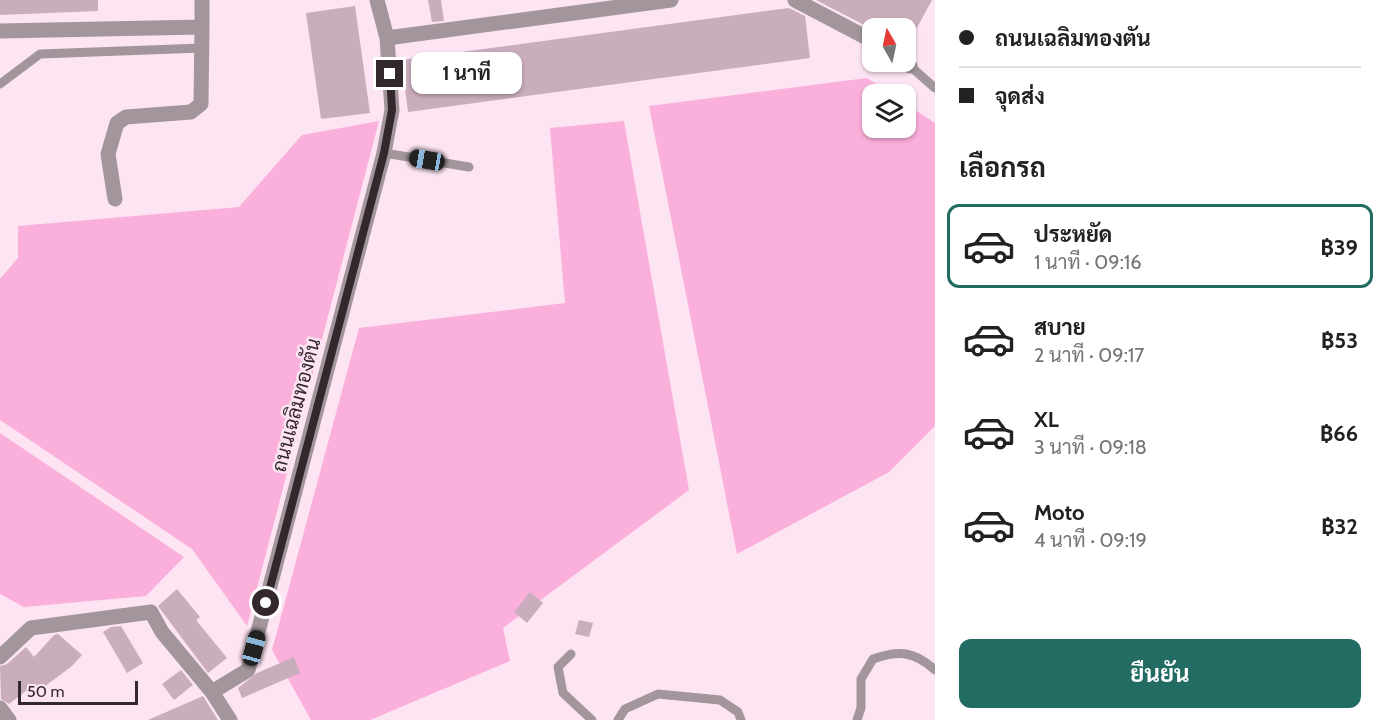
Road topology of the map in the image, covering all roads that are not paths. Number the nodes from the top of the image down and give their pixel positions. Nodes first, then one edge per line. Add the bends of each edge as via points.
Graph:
1 (202, 0) edge
2 (377, 0) edge
3 (671, 0) edge
4 (795, 0) edge
5 (637, 1) edge
6 (202, 27) junction
7 (0, 31) edge
8 (862, 35) edge
9 (387, 38) junction
10 (202, 48) junction
11 (916, 72) edge
12 (0, 84) edge
13 (935, 88) edge
14 (384, 153) junction
15 (470, 168) dead end
16 (116, 199) dead end
17 (571, 654) dead end
18 (0, 657) edge
19 (935, 670) edge
20 (212, 692) junction
21 (0, 708) edge
22 (9, 720) edge
23 (230, 720) edge
24 (592, 720) edge
25 (618, 720) edge
26 (741, 720) edge
27 (857, 720) edge

1 - 6 street
2 - 9 street, ถนนเฉลิมทองตัน
3 - 5 street
4 - 8 street
5 - 9 street
6 - 7 street
6 - 10 street
9 - 14 street, ถนนเฉลิมทองตัน via 392,110
10 - 12 lane via 40,54
10 - 16 street via 201,104 191,112 126,117 117,123 108,154
11 - 13 lane
14 - 15 lane
14 - 20 street, ถนนเฉลิมทองตัน via 248,670
17 - 24 lane via 558,668 563,693
18 - 20 street via 31,628 151,612 162,632
19 - 27 lane via 918,656 893,652 873,658 861,679
20 - 23 street
21 - 22 street
25 - 26 lane via 625,709 658,694 720,700 738,712

